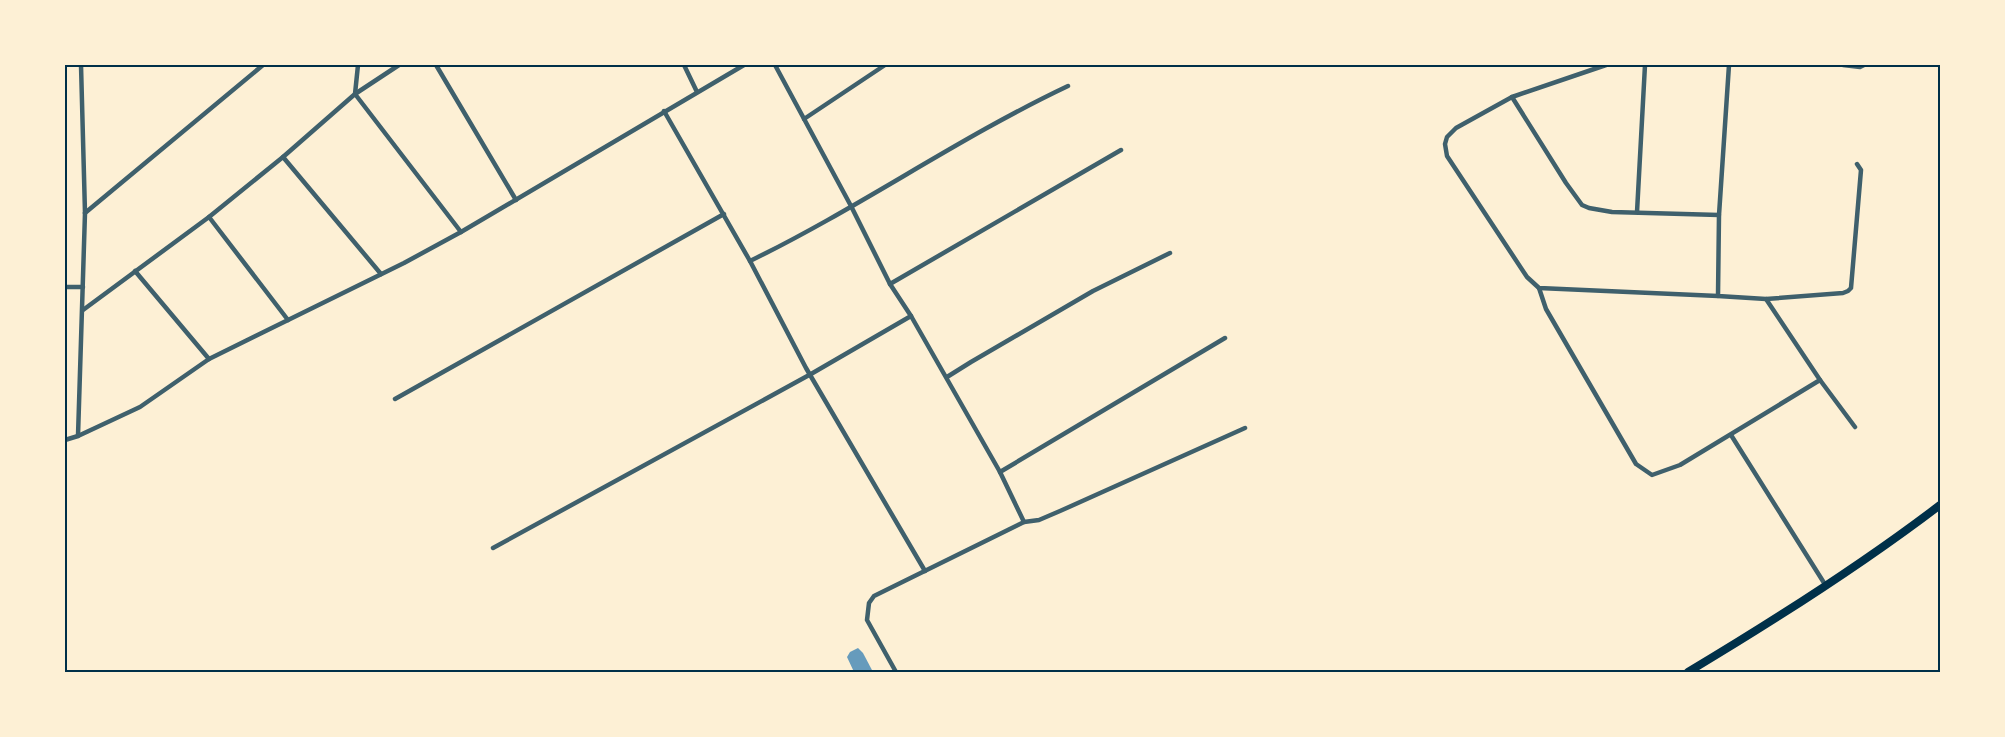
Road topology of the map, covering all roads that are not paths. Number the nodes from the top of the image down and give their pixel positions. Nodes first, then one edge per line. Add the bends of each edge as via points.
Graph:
1 (81, 65) edge
2 (263, 65) edge
3 (358, 65) edge
4 (398, 65) edge
5 (436, 65) edge
6 (684, 65) edge
7 (744, 65) edge
8 (775, 65) edge
9 (886, 65) edge
10 (1606, 65) edge
11 (1645, 65) edge
12 (1729, 65) edge
13 (1844, 65) edge
14 (1864, 65) edge
15 (1068, 86) dead end
16 (697, 92) junction
17 (355, 94) junction
18 (1512, 97) junction
19 (664, 111) junction
20 (804, 119) junction
21 (1121, 150) dead end
22 (283, 157) junction
23 (1857, 164) dead end
24 (516, 200) junction
25 (851, 206) junction
26 (1637, 212) junction
27 (85, 213) junction
28 (724, 214) junction
29 (1719, 215) junction
30 (209, 217) junction
31 (461, 232) junction
32 (1170, 253) dead end
33 (750, 261) junction
34 (135, 271) junction
35 (381, 274) junction
36 (890, 284) junction
37 (65, 287) edge
38 (83, 287) junction
39 (1539, 288) junction
40 (1718, 296) junction
41 (1766, 299) junction
42 (83, 310) junction
43 (912, 316) junction
44 (288, 320) junction
45 (1225, 338) dead end
46 (209, 359) junction
47 (811, 374) junction
48 (947, 377) junction
49 (1820, 380) junction
50 (395, 398) dead end
51 (1856, 427) dead end
52 (1245, 428) dead end
53 (1731, 434) junction
54 (78, 436) junction
55 (65, 440) edge
56 (1000, 472) junction
57 (1940, 504) edge
58 (1024, 522) junction
59 (492, 548) dead end
60 (925, 571) junction
61 (1826, 586) junction
62 (896, 672) edge
63 (1688, 672) edge

1 - 27 street
2 - 27 street
3 - 17 street
4 - 17 street
5 - 24 street
6 - 16 street
7 - 16 street
8 - 20 street
9 - 20 street
10 - 18 street
11 - 26 street
12 - 29 street
13 - 14 street via 1860,68
15 - 25 street via 1022,108
16 - 19 street
17 - 22 street
17 - 31 street
18 - 26 street via 1582,205 1612,212
18 - 39 street via 1456,128 1445,144 1447,156 1527,277
19 - 24 street
19 - 28 street
20 - 25 street
21 - 36 street
22 - 30 street
22 - 35 street
23 - 41 street via 1861,174 1848,291
24 - 31 street
25 - 33 street
25 - 36 street
26 - 29 street
27 - 38 street
28 - 33 street
28 - 50 street
29 - 40 street
30 - 34 street
30 - 44 street
31 - 35 street
32 - 48 street via 1093,291
33 - 47 street
34 - 42 street
34 - 46 street
35 - 44 street
36 - 43 street
37 - 38 street
38 - 42 street
39 - 40 street
39 - 53 street via 1546,309 1636,464 1652,475 1680,465
40 - 41 street
41 - 49 street
42 - 54 street
43 - 47 street
43 - 48 street
44 - 46 street
45 - 56 street
46 - 54 street via 140,407
47 - 59 street
47 - 60 street
48 - 56 street
49 - 51 street
49 - 53 street
52 - 58 street via 1039,520
53 - 61 street
54 - 55 street
56 - 58 street
57 - 61 highway via 1886,546
58 - 60 street
60 - 62 street via 874,596 867,611 867,620
61 - 63 highway

